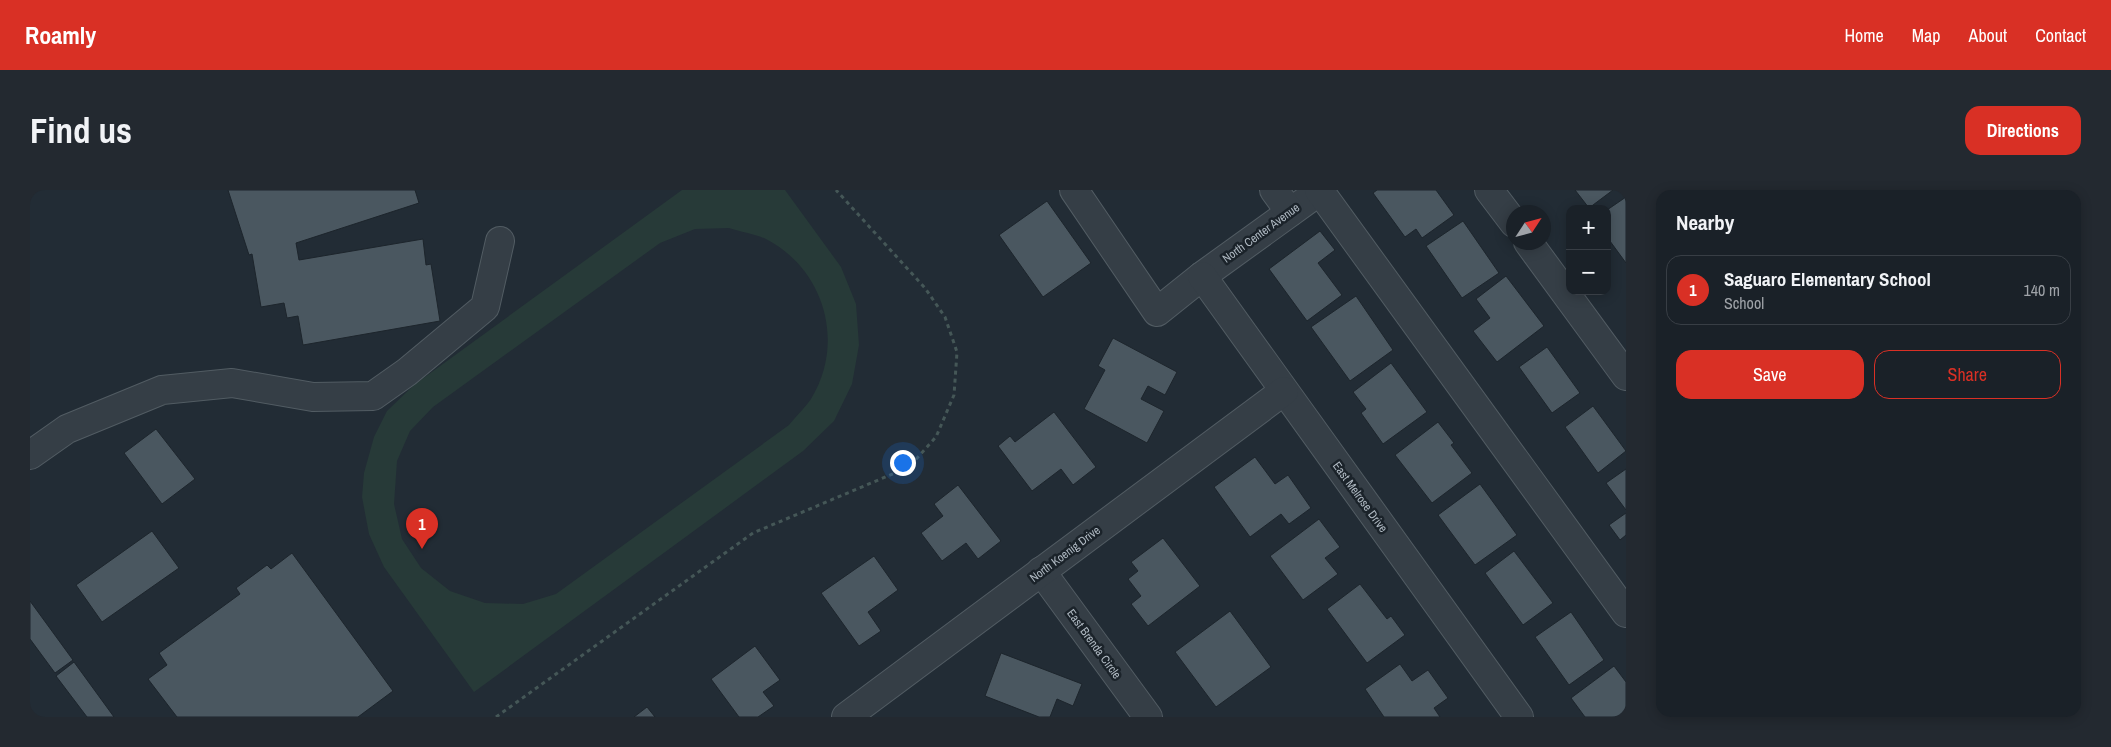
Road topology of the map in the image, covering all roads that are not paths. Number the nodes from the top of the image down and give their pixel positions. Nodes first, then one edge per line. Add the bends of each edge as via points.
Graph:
1 (1074, 190) edge
2 (1274, 190) edge
3 (1320, 190) edge
4 (1489, 190) edge
5 (1290, 212) junction
6 (1506, 212) edge
7 (500, 241) dead end
8 (1534, 250) edge
9 (1202, 276) junction
10 (1626, 376) edge
11 (1284, 391) junction
12 (30, 455) edge
13 (1041, 571) junction
14 (1626, 613) edge
15 (846, 717) edge
16 (1148, 717) edge
17 (1519, 717) edge

1 - 9 street, North Center Avenue via 1156,312
2 - 5 street
3 - 5 street, North Center Avenue
3 - 14 street
4 - 6 street
5 - 9 street, North Center Avenue
7 - 12 street via 485,307 373,396 313,397 232,383 162,390 67,429
8 - 10 street
9 - 11 street, East Melrose Drive
11 - 13 street, North Koenig Drive
11 - 17 street, East Melrose Drive
13 - 15 street, North Koenig Drive
13 - 16 street, East Brenda Circle

